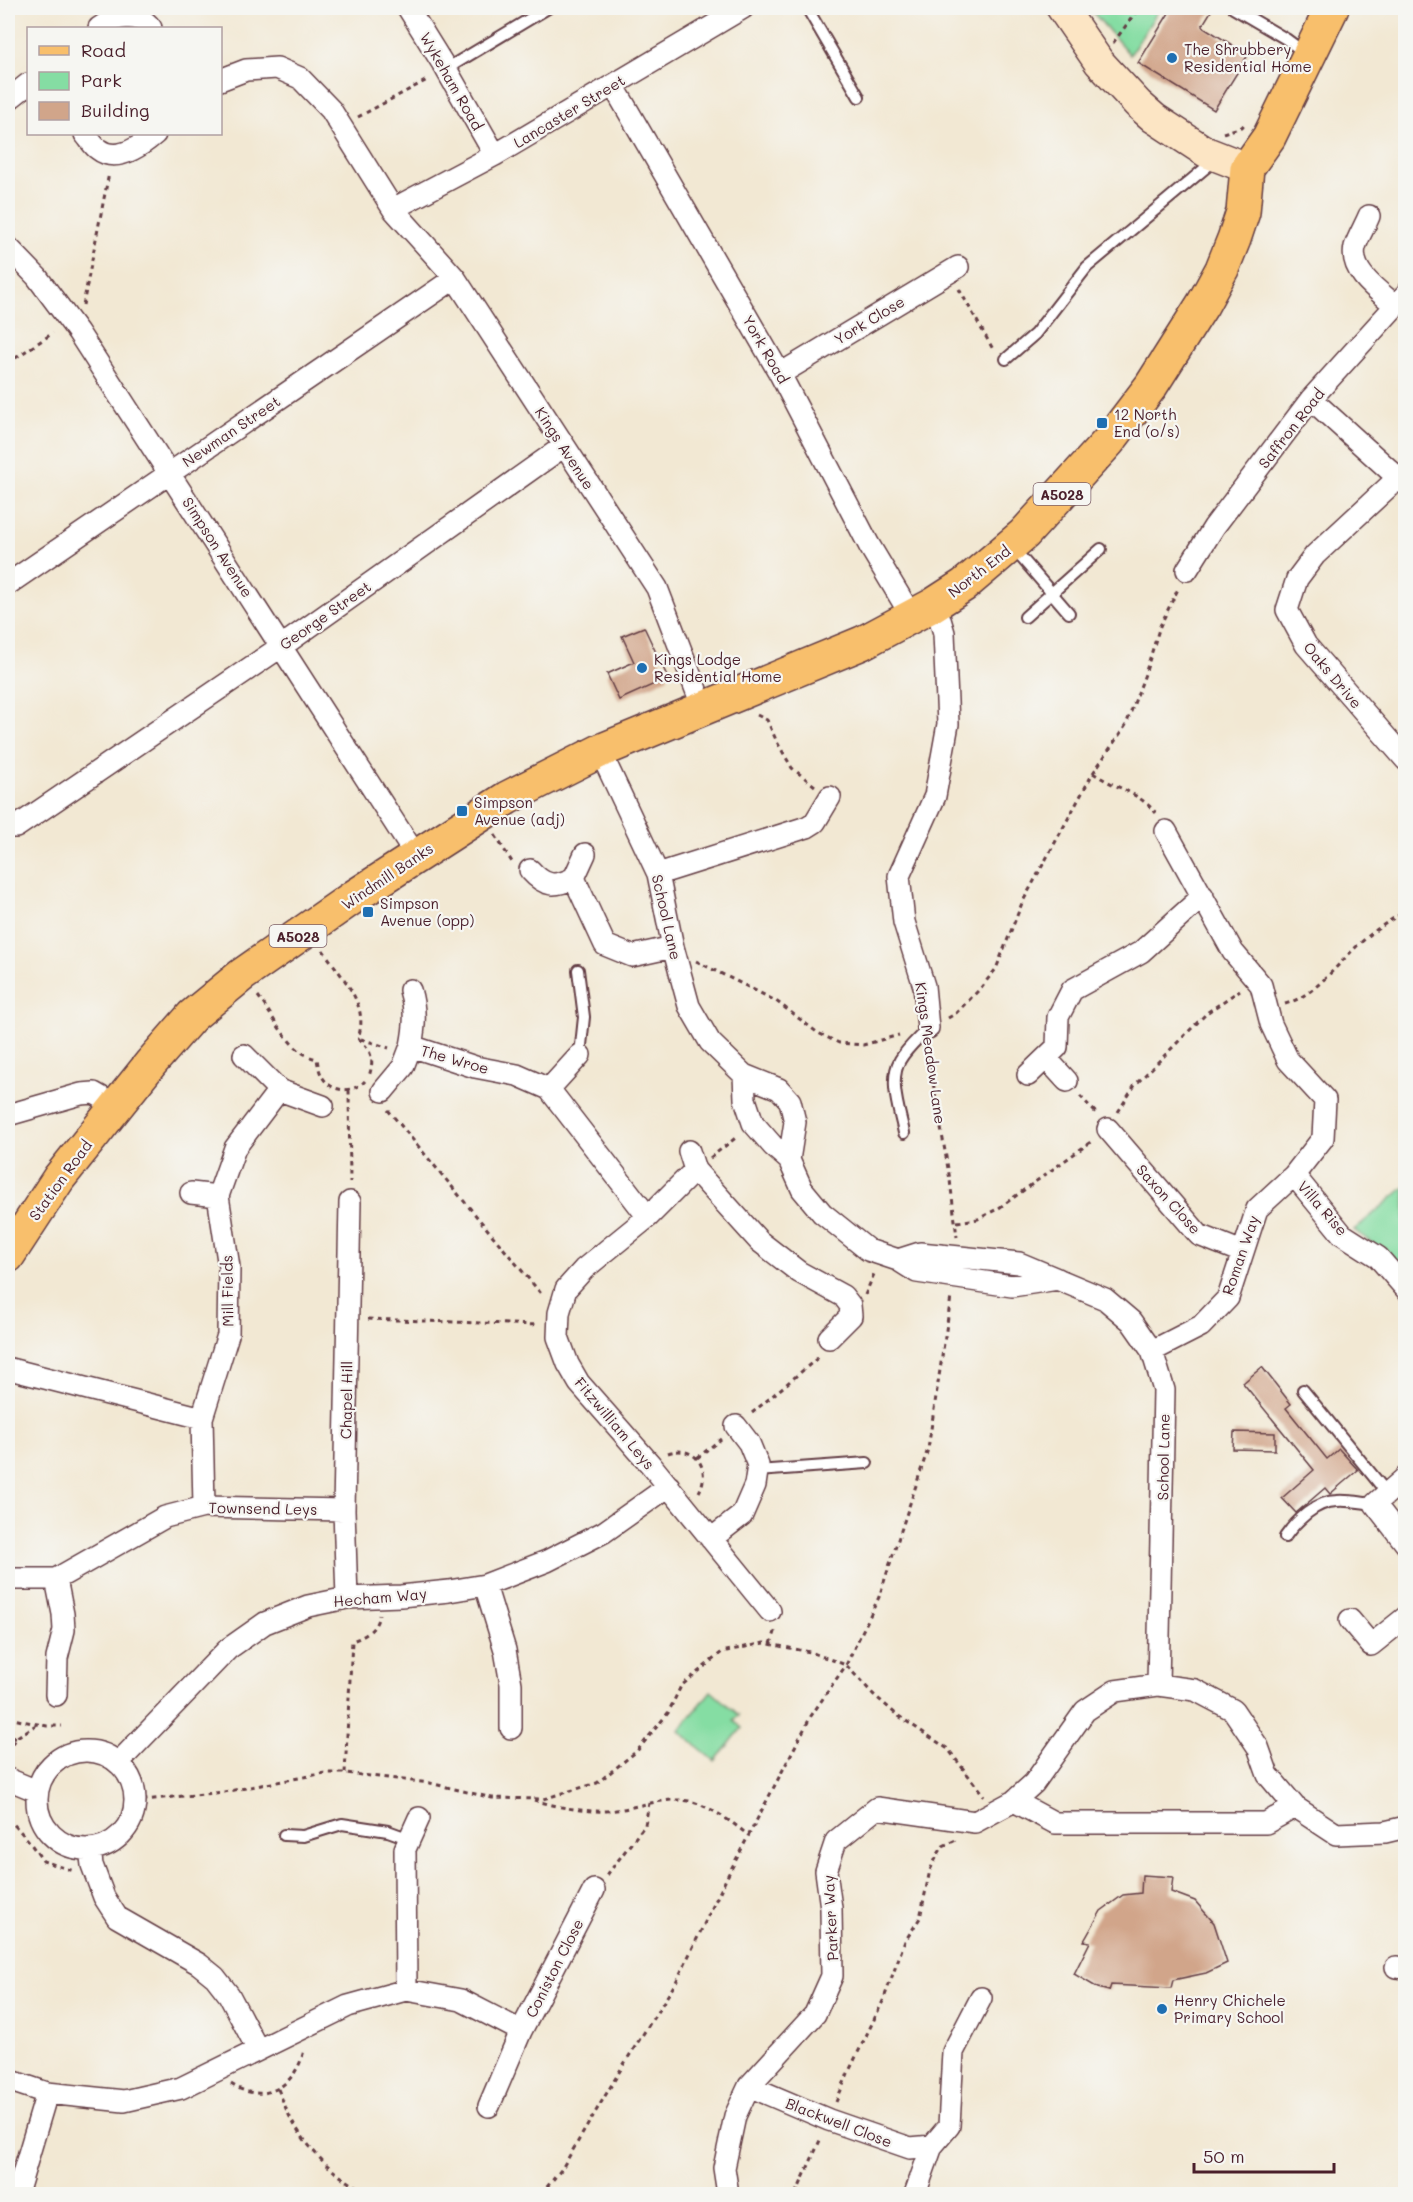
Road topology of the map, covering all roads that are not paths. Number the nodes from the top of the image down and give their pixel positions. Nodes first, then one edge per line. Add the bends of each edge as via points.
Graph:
1 (408, 8) edge
2 (548, 8) edge
3 (743, 8) edge
4 (807, 8) edge
5 (1062, 8) edge
6 (1233, 8) edge
7 (1332, 8) edge
8 (100, 27) edge
9 (150, 27) edge
10 (1308, 55) junction
11 (446, 69) junction
12 (222, 79) edge
13 (27, 85) edge
14 (613, 85) junction
15 (859, 97) dead end
16 (8, 100) edge
17 (86, 135) edge
18 (155, 135) edge
19 (495, 155) junction
20 (1232, 163) junction
21 (393, 209) junction
22 (1369, 216) dead end
23 (8, 247) edge
24 (953, 270) road end
25 (454, 278) junction
26 (1401, 300) edge
27 (1006, 359) dead end
28 (780, 374) junction
29 (1311, 399) junction
30 (564, 446) junction
31 (170, 473) junction
32 (1402, 481) edge
33 (1011, 546) junction
34 (1101, 549) dead end
35 (1187, 570) road end
36 (8, 584) edge
37 (1051, 594) junction
38 (923, 611) junction
39 (1070, 613) dead end
40 (1025, 617) dead end
41 (282, 646) junction
42 (703, 708) junction
43 (600, 751) junction
44 (1406, 760) edge
45 (830, 797) road end
46 (8, 827) edge
47 (1166, 831) road end
48 (585, 854) dead end
49 (416, 856) junction
50 (530, 870) road end
51 (658, 874) junction
52 (574, 878) junction
53 (1203, 896) junction
54 (675, 956) junction
55 (578, 970) dead end
56 (410, 990) dead end
57 (928, 1028) joint
58 (410, 1050) junction
59 (580, 1054) joint
60 (244, 1056) dead end
61 (1046, 1058) junction
62 (744, 1075) junction
63 (1028, 1075) dead end
64 (1066, 1081) road end
65 (549, 1089) junction
66 (279, 1090) junction
67 (384, 1099) road end
68 (115, 1105) junction
69 (323, 1106) dead end
70 (8, 1115) edge
71 (1108, 1129) road end
72 (904, 1133) dead end
73 (789, 1160) junction
74 (1294, 1174) junction
75 (191, 1193) dead end
76 (218, 1196) junction
77 (350, 1202) road end
78 (648, 1217) junction
79 (1242, 1252) junction
80 (8, 1256) edge
81 (1406, 1289) edge
82 (829, 1338) road end
83 (1152, 1351) junction
84 (10, 1369) dead end
85 (1303, 1390) dead end
86 (202, 1418) junction
87 (736, 1426) road end
88 (867, 1463) dead end
89 (757, 1471) junction
90 (1406, 1477) edge
91 (669, 1486) junction
92 (1381, 1499) junction
93 (204, 1507) junction
94 (344, 1510) junction
95 (1285, 1537) dead end
96 (711, 1539) junction
97 (1406, 1544) edge
98 (8, 1579) edge
99 (56, 1579) junction
100 (485, 1585) junction
101 (347, 1598) junction
102 (770, 1611) dead end
103 (1406, 1617) edge
104 (1350, 1620) dead end
105 (1158, 1685) junction
106 (56, 1695) dead end
107 (511, 1728) dead end
108 (118, 1764) junction
109 (8, 1779) edge
110 (38, 1791) junction
111 (1014, 1801) junction
112 (1295, 1807) junction
113 (419, 1818) dead end
114 (1406, 1827) edge
115 (284, 1835) dead end
116 (410, 1839) junction
117 (90, 1849) junction
118 (594, 1890) road end
119 (406, 1990) junction
120 (981, 1998) dead end
121 (521, 2031) junction
122 (258, 2050) junction
123 (8, 2080) edge
124 (749, 2086) junction
125 (47, 2092) junction
126 (489, 2106) dead end
127 (932, 2146) junction
128 (17, 2194) edge
129 (728, 2194) edge
130 (915, 2194) edge

1 - 11 street, Wykeham Road
2 - 11 lane
3 - 14 street, Lancaster Street
4 - 15 lane
5 - 20 main road via 1099,62 1138,104 1184,138
6 - 10 lane
7 - 10 main road
8 - 9 street via 124,18 136,18
10 - 20 main road via 1269,137
11 - 19 street, Wykeham Road
12 - 21 street, Kings Avenue via 246,70 277,68 300,78 331,110
13 - 16 street
14 - 19 street, Lancaster Street
14 - 28 street, York Road
17 - 18 street via 98,150 113,155 121,155
19 - 21 street, Lancaster Street
20 - 27 lane via 1088,267 1035,334
20 - 33 main road, North End / A5028 via 1243,212 1213,286 1151,386 1109,441
21 - 25 street, Kings Avenue
22 - 26 street via 1355,246 1354,260 1372,286
23 - 31 street, Simpson Avenue via 37,276 70,322
24 - 28 street, York Close
25 - 30 street, Kings Avenue
25 - 31 street, Newman Street
26 - 29 street, Saffron Road
28 - 38 street, York Road via 869,545
29 - 32 street, Oaks Drive
29 - 35 street, Saffron Road via 1214,527
30 - 41 street, George Street
30 - 42 street, Kings Avenue via 657,588
31 - 36 street, Newman Street
31 - 41 street, Simpson Avenue
32 - 44 street, Oaks Drive via 1315,555 1297,579 1287,610 1306,645
33 - 37 lane
33 - 38 main road, North End / A5028 via 964,585
34 - 37 lane
37 - 39 lane
37 - 40 lane
38 - 42 main road, North End / A5028 via 862,643
38 - 57 street, Kings Meadow Lane via 939,616 944,633 948,724 935,796 899,876 904,922 924,986
41 - 46 street, George Street via 16,827
41 - 49 street, Simpson Avenue
42 - 43 main road, Windmill Banks / A5028
43 - 49 main road, Windmill Banks / A5028 via 507,798
43 - 51 street, School Lane
45 - 51 street via 815,822 807,827
47 - 53 street, Roman Way
48 - 52 street
49 - 68 main road, Windmill Banks / A5028 via 242,975 192,1016
50 - 52 street via 545,882 559,885
51 - 54 street, School Lane
52 - 54 street via 605,945 632,956
53 - 61 street via 1141,952 1072,990 1058,1017 1056,1047
53 - 74 street, Roman Way via 1233,952 1261,985 1271,1024 1288,1060 1324,1100 1323,1138
54 - 62 street, School Lane via 689,1006 710,1042
55 - 59 lane via 584,1017
56 - 58 street via 415,1026
57 - 72 lane via 899,1061 896,1095
58 - 65 street, The Wroe via 517,1075
58 - 67 street, The Wroe
59 - 65 street
60 - 66 street
61 - 63 street
61 - 64 street
62 - 73 street via 745,1099 753,1123
62 - 73 street via 779,1089 790,1101 795,1122
65 - 78 street, The Wroe
66 - 69 street
66 - 76 street, Mill Fields via 235,1148
68 - 70 street via 94,1093
68 - 80 main road, Station Road / A5028 via 59,1178
71 - 79 street, Saxon Close via 1199,1235
73 - 83 street, School Lane via 802,1190 822,1213 892,1268 1012,1286 1059,1279 1105,1299 1131,1321
74 - 79 street, Roman Way via 1257,1209
74 - 81 street, Villa Rise via 1342,1234 1378,1257
75 - 76 street
76 - 86 street, Mill Fields via 229,1267 228,1335
77 - 94 street, Chapel Hill
78 - 82 street, Fitzwilliam Leys via 692,1161 759,1242 799,1272 843,1296 850,1305 851,1316
78 - 91 street, Fitzwilliam Leys via 566,1289 558,1319 560,1348 579,1383
79 - 83 street, Roman Way via 1228,1298 1201,1326
83 - 105 street, School Lane via 1164,1390
84 - 86 street
85 - 92 lane
86 - 93 street, Mill Fields
87 - 89 street via 749,1443
88 - 89 lane
89 - 96 street via 741,1515
90 - 92 street
91 - 96 street, Fitzwilliam Leys
91 - 100 street, Hecham Way via 604,1532 547,1561
92 - 95 lane via 1324,1503 1293,1525
92 - 97 street
93 - 94 street, Townsend Leys
93 - 99 street, Townsend Leys via 165,1517
94 - 101 street, Chapel Hill
96 - 102 street, Fitzwilliam Leys
98 - 99 street, Townsend Leys
99 - 106 street via 64,1630 57,1658
100 - 101 street, Hecham Way
100 - 107 street via 505,1650 511,1684
101 - 108 street, Hecham Way via 308,1606 265,1623 228,1649
103 - 104 street via 1371,1645
105 - 111 street via 1115,1691 1085,1711 1034,1783
105 - 112 street via 1195,1690 1233,1710 1258,1746 1268,1775
108 - 110 street via 101,1754 84,1751 69,1755 54,1763
108 - 117 street via 134,1791 129,1822 112,1842
109 - 110 street
110 - 117 street via 37,1803 47,1830 59,1842
111 - 112 street via 1054,1823 1266,1824
111 - 124 street, Parker Way via 975,1822 877,1808 836,1841 826,1871 832,1976 815,2014
112 - 114 street via 1336,1834
113 - 116 street
115 - 116 lane via 303,1836 342,1824
116 - 119 street via 405,1849
117 - 122 street via 104,1897 117,1917 215,1977
118 - 121 street, Coniston Close
119 - 121 street, Coniston Close via 461,2000
119 - 122 street, Coniston Close via 348,2006
120 - 127 street via 953,2052 949,2126
121 - 126 street
122 - 125 street, Coniston Close via 181,2088 124,2101
123 - 125 street, Coniston Close
124 - 127 street, Blackwell Close via 910,2148
124 - 129 street, Parker Way via 735,2115 724,2168
125 - 128 street
127 - 130 street

